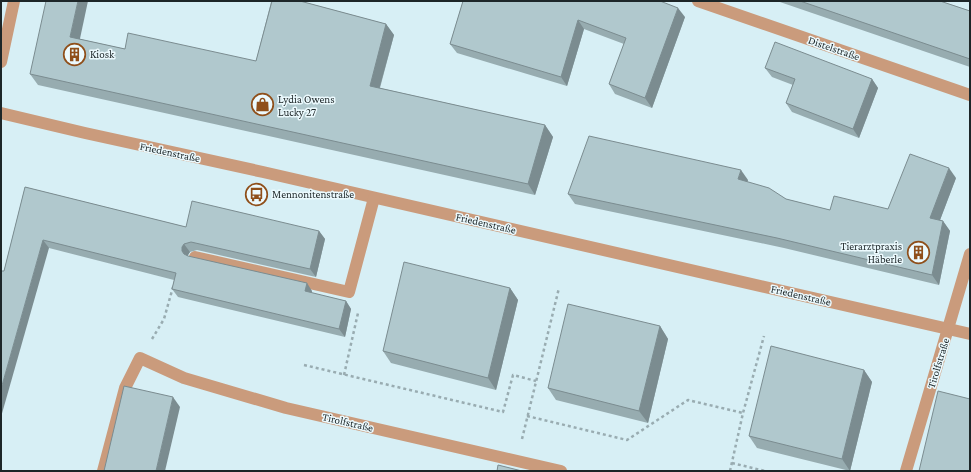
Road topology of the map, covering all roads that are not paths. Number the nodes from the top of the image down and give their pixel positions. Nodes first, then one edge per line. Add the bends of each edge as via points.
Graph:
1 (14, 1) edge
2 (698, 1) edge
3 (1, 62) edge
4 (970, 95) edge
5 (1, 113) edge
6 (374, 198) junction
7 (970, 254) edge
8 (195, 257) edge
9 (948, 329) junction
10 (970, 334) edge
11 (103, 471) edge
12 (561, 471) edge
13 (906, 471) edge

1 - 3 street
2 - 4 street, Distelstraße
5 - 6 street, Friedenstraße
6 - 8 street via 349,292
6 - 9 street, Friedenstraße
7 - 9 street, Tirolfstraße
9 - 10 street, Friedenstraße
9 - 13 street, Tirolfstraße
11 - 12 street, Tirolfstraße via 125,388 140,358 184,378 286,408

